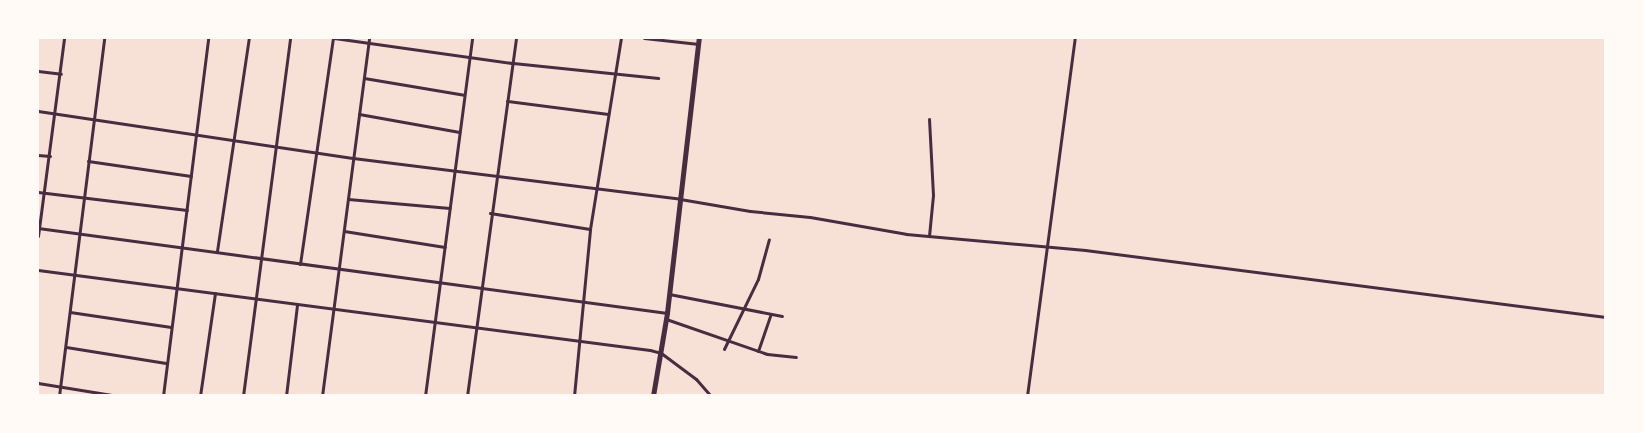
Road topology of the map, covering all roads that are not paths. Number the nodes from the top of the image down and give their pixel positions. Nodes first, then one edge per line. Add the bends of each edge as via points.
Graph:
1 (59, 38) edge
2 (64, 38) edge
3 (104, 38) edge
4 (208, 38) edge
5 (249, 38) edge
6 (290, 38) edge
7 (334, 38) edge
8 (369, 38) edge
9 (472, 38) edge
10 (516, 38) edge
11 (621, 38) edge
12 (644, 38) edge
13 (699, 38) edge
14 (1075, 38) edge
15 (368, 43) junction
16 (699, 44) junction
17 (469, 57) junction
18 (513, 63) junction
19 (38, 71) edge
20 (60, 74) junction
21 (614, 74) junction
22 (364, 78) junction
23 (658, 78) dead end
24 (464, 94) junction
25 (507, 101) junction
26 (38, 111) edge
27 (56, 114) junction
28 (359, 114) junction
29 (608, 114) junction
30 (93, 119) junction
31 (930, 119) dead end
32 (459, 132) junction
33 (196, 133) junction
34 (236, 138) junction
35 (276, 144) junction
36 (315, 152) junction
37 (38, 155) edge
38 (50, 156) junction
39 (353, 158) junction
40 (88, 161) junction
41 (454, 171) junction
42 (495, 175) junction
43 (191, 176) junction
44 (597, 189) junction
45 (38, 192) edge
46 (44, 193) junction
47 (83, 197) junction
48 (348, 199) junction
49 (680, 199) junction
50 (450, 208) junction
51 (187, 210) junction
52 (490, 213) junction
53 (38, 229) edge
54 (590, 229) junction
55 (344, 231) junction
56 (79, 234) junction
57 (38, 236) edge
58 (929, 236) junction
59 (769, 239) dead end
60 (181, 246) junction
61 (445, 247) junction
62 (1048, 247) junction
63 (217, 251) junction
64 (262, 257) junction
65 (300, 264) junction
66 (339, 269) junction
67 (38, 270) edge
68 (74, 274) junction
69 (441, 283) junction
70 (176, 288) junction
71 (481, 288) junction
72 (215, 294) junction
73 (669, 294) junction
74 (255, 300) junction
75 (585, 302) junction
76 (297, 305) junction
77 (746, 307) junction
78 (334, 310) junction
79 (70, 312) junction
80 (667, 313) junction
81 (771, 314) junction
82 (782, 316) dead end
83 (1606, 317) edge
84 (666, 319) junction
85 (435, 323) junction
86 (171, 327) junction
87 (476, 328) junction
88 (729, 339) junction
89 (581, 342) junction
90 (66, 347) junction
91 (724, 349) dead end
92 (758, 351) junction
93 (661, 353) junction
94 (796, 357) dead end
95 (166, 363) junction
96 (38, 383) edge
97 (61, 386) junction
98 (59, 396) edge
99 (118, 396) edge
100 (164, 396) edge
101 (200, 396) edge
102 (243, 396) edge
103 (286, 396) edge
104 (322, 396) edge
105 (425, 396) edge
106 (467, 396) edge
107 (574, 396) edge
108 (653, 396) edge
109 (711, 396) edge
110 (1027, 396) edge

1 - 2 street
2 - 20 street
3 - 30 street
4 - 33 street
5 - 34 street
6 - 35 street
7 - 15 street
7 - 36 street
8 - 15 street
9 - 17 street
10 - 18 street
11 - 21 street
12 - 16 street
13 - 16 street
14 - 62 street
15 - 17 street
15 - 22 street
16 - 49 street
17 - 18 street
17 - 24 street
18 - 21 street
18 - 25 street
19 - 20 street
20 - 27 street
21 - 23 street
21 - 29 street
22 - 24 street
22 - 28 street
24 - 32 street
25 - 29 street
25 - 42 street
26 - 27 street
27 - 30 street
27 - 38 street
28 - 32 street
28 - 39 street
29 - 44 street
30 - 33 street
30 - 40 street
31 - 58 street via 933,195
32 - 41 street
33 - 34 street
33 - 43 street
34 - 35 street
34 - 63 street
35 - 36 street
35 - 64 street
36 - 39 street
36 - 65 street
37 - 38 street
38 - 46 street
39 - 41 street
39 - 48 street
40 - 43 street
40 - 47 street
41 - 42 street
41 - 50 street
42 - 44 street
42 - 52 street
43 - 51 street
44 - 49 street
44 - 54 street
45 - 46 street
46 - 47 street
46 - 53 street
47 - 51 street
47 - 56 street
48 - 50 street
48 - 55 street
49 - 58 street
49 - 73 street
50 - 61 street
51 - 60 street
52 - 54 street
52 - 71 street
53 - 56 street
53 - 57 street
54 - 75 street
55 - 61 street
55 - 66 street
56 - 60 street
56 - 68 street
58 - 62 street
59 - 77 street
60 - 63 street
60 - 70 street
61 - 69 street
62 - 83 street
62 - 110 street
63 - 64 street
64 - 65 street
64 - 74 street
65 - 66 street
66 - 69 street
66 - 78 street
67 - 68 street
68 - 70 street
68 - 79 street
69 - 71 street
69 - 85 street
70 - 72 street
70 - 86 street
71 - 75 street
71 - 87 street
72 - 74 street
72 - 101 street
73 - 77 street
73 - 80 street
74 - 76 street
74 - 102 street
75 - 80 street
75 - 89 street
76 - 78 street
76 - 103 street
77 - 81 street
77 - 88 street
78 - 85 street
78 - 104 street
79 - 86 street
79 - 90 street
80 - 84 street
81 - 82 street
81 - 92 street
84 - 88 street
84 - 93 street
85 - 87 street
85 - 105 street
86 - 95 street
87 - 89 street
87 - 106 street
88 - 91 street
88 - 92 street
89 - 93 street
89 - 107 street
90 - 95 street
90 - 97 street
92 - 94 street
93 - 108 street
93 - 109 street via 696,379
95 - 100 street
96 - 97 street
97 - 98 street
97 - 99 street

